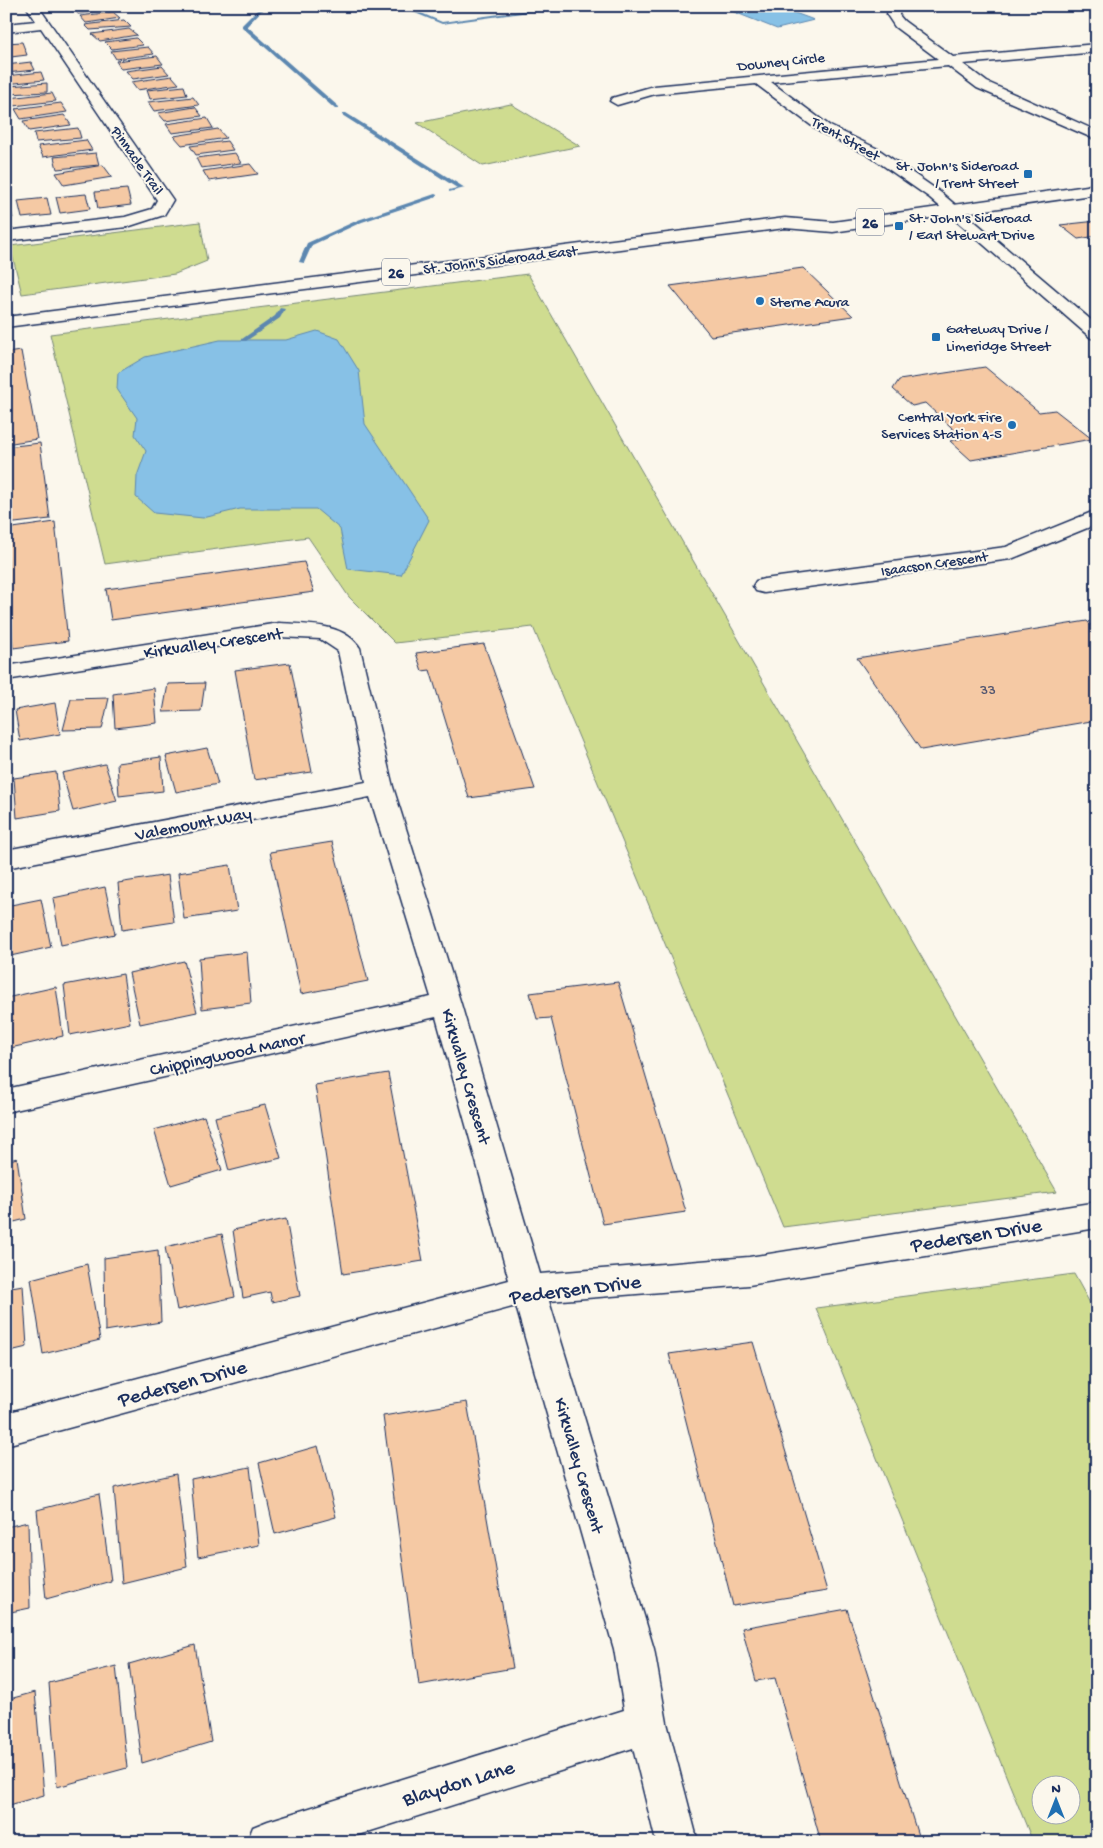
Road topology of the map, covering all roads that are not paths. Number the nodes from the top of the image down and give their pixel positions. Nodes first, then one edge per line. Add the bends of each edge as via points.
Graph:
1 (32, 6) edge
2 (894, 6) edge
3 (44, 24) junction
4 (6, 28) edge
5 (1097, 48) edge
6 (950, 61) junction
7 (758, 80) junction
8 (617, 101) dead end
9 (1097, 136) edge
10 (1097, 179) edge
11 (1046, 182) dead end
12 (1097, 186) edge
13 (959, 192) dead end
14 (935, 195) junction
15 (910, 198) dead end
16 (821, 210) dead end
17 (955, 212) junction
18 (786, 223) junction
19 (6, 236) edge
20 (6, 322) edge
21 (1097, 334) edge
22 (1097, 516) edge
23 (764, 586) dead end
24 (6, 673) edge
25 (380, 787) junction
26 (6, 859) edge
27 (447, 1004) junction
28 (6, 1101) edge
29 (1097, 1216) edge
30 (528, 1289) junction
31 (6, 1429) edge
32 (647, 1723) junction
33 (268, 1842) edge
34 (677, 1842) edge

1 - 3 street, Pinnacle Trail
2 - 6 street via 893,15 899,24
3 - 4 street
3 - 19 street, Pinnacle Trail via 165,200 158,212 126,222
5 - 6 street, Downey Circle
6 - 7 street, Downey Circle
6 - 9 street via 982,85
7 - 8 street, Downey Circle via 654,90
7 - 14 street, Trent Street via 825,129 873,152
10 - 11 street
12 - 17 street, St. John's Sideroad East / 26 via 1091,190
13 - 14 street
14 - 15 street
14 - 17 street, Trent Street
16 - 18 street, St. John's Sideroad East / 26 via 803,213
17 - 18 street, St. John's Sideroad East / 26 via 833,227
17 - 21 street, Trent Street
18 - 20 street, St. John's Sideroad East / 26
22 - 23 street, Isaacson Crescent via 1011,553
24 - 25 street, Kirkvalley Crescent via 279,630 325,633 349,648
25 - 26 street, Valemount Way
25 - 27 street, Kirkvalley Crescent
27 - 28 street, Chippingwood Manor
27 - 30 street, Kirkvalley Crescent
29 - 30 street, Pedersen Drive via 749,1271
30 - 31 street, Pedersen Drive
30 - 32 street, Kirkvalley Crescent via 634,1649
32 - 33 street, Blaydon Lane
32 - 34 street, Kirkvalley Crescent

